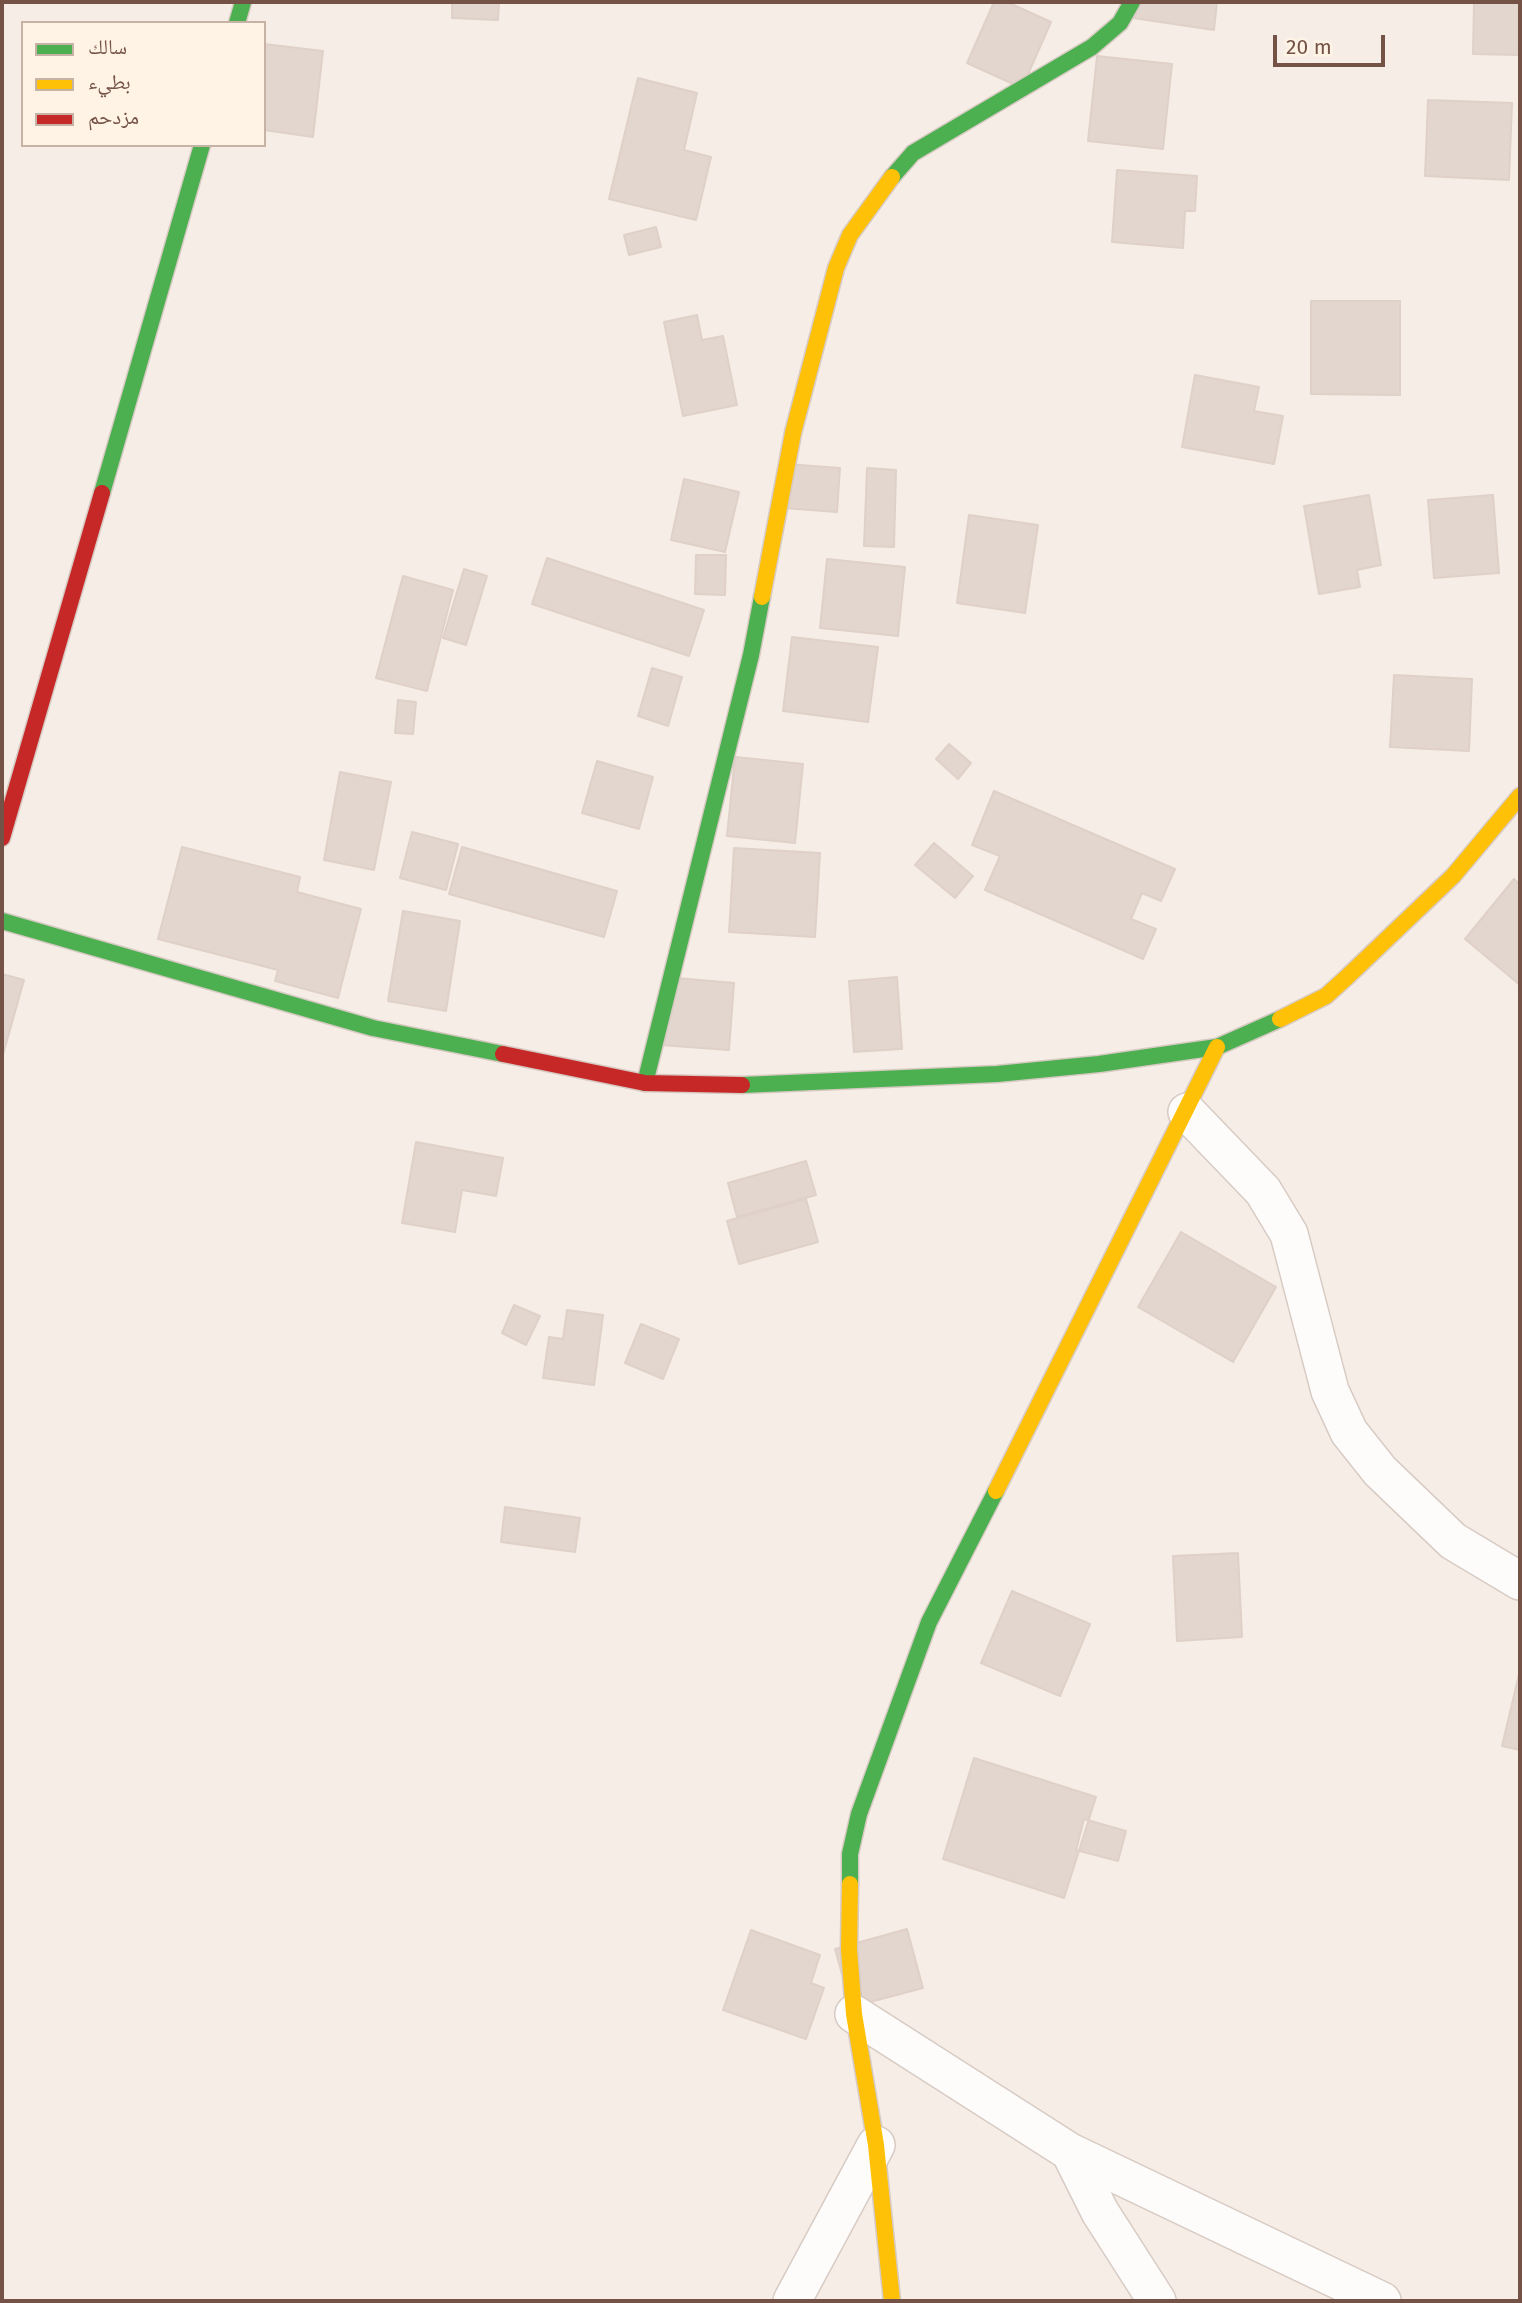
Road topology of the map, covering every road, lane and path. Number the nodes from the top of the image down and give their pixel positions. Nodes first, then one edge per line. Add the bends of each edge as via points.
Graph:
1 (243, 2) edge
2 (1132, 2) edge
3 (238, 21) edge
4 (201, 147) edge
5 (1520, 796) edge
6 (2, 838) edge
7 (2, 921) edge
8 (1217, 1047) junction
9 (645, 1083) junction
10 (1187, 1112) junction
11 (1520, 1581) edge
12 (854, 2014) junction
13 (876, 2145) junction
14 (1070, 2152) junction
15 (792, 2301) edge
16 (891, 2301) edge
17 (1157, 2301) edge
18 (1382, 2301) edge

1 - 3 street
2 - 9 street via 1121,23 1092,47 913,153 878,193 835,268 793,433 751,655
4 - 6 street
5 - 8 street via 1453,876 1326,996
7 - 9 street via 373,1028
8 - 9 street via 1088,1065 916,1080 771,1086
8 - 10 street
10 - 11 street via 1263,1191 1289,1234 1330,1391 1349,1432 1380,1471 1453,1541
10 - 12 street via 929,1622 875,1766 850,1854
12 - 13 street
12 - 14 street
13 - 15 street
13 - 16 street
14 - 17 street via 1100,2212
14 - 18 street

